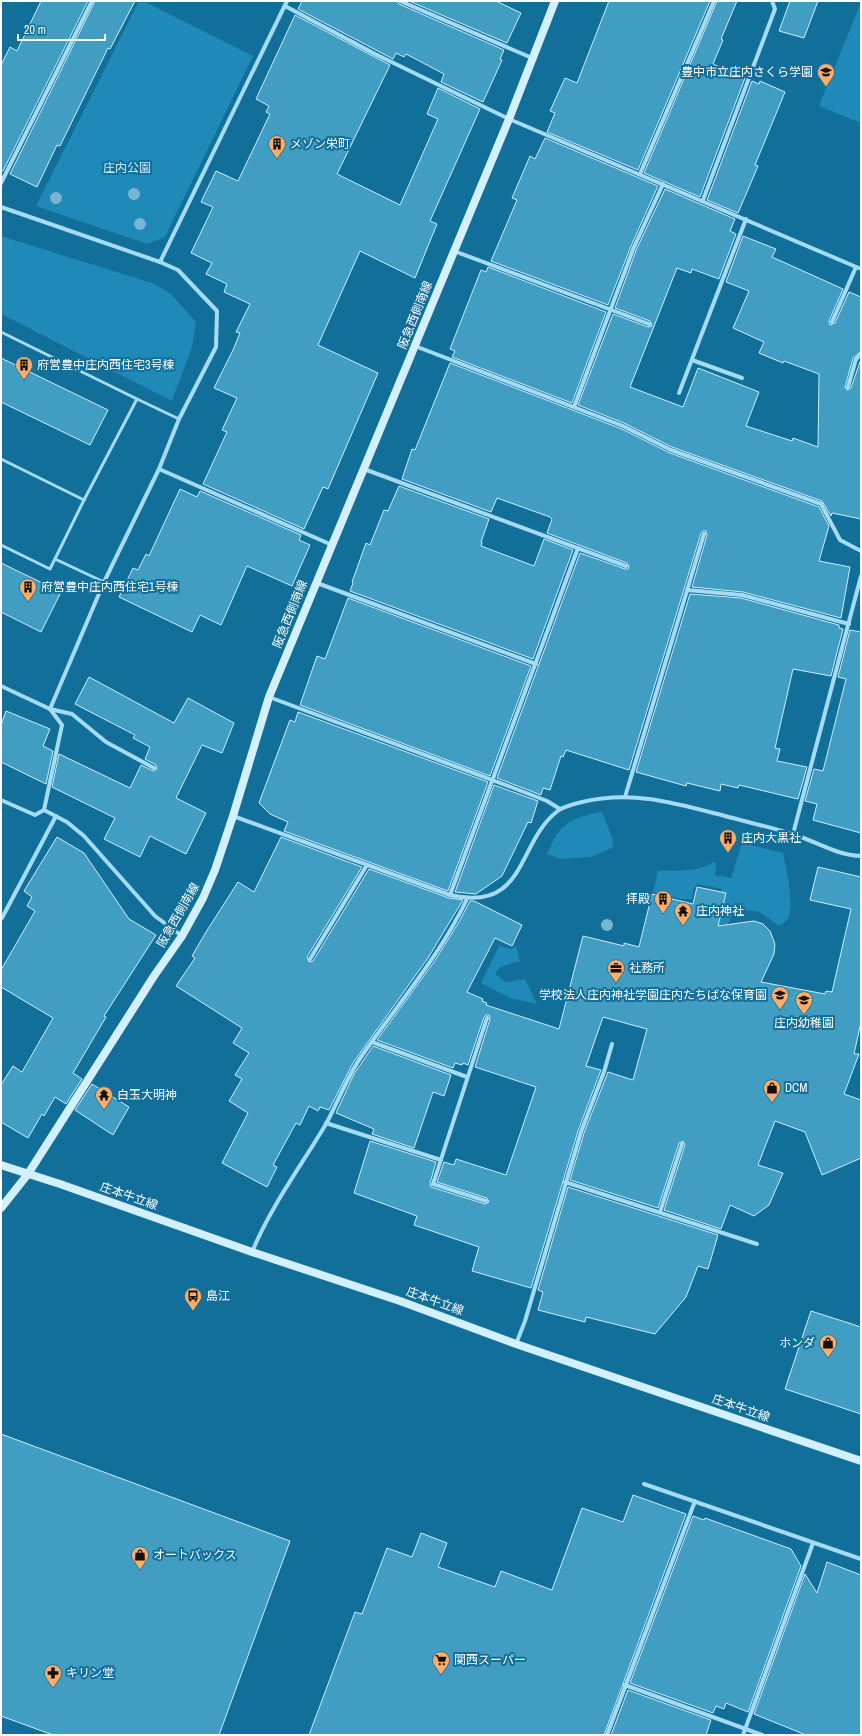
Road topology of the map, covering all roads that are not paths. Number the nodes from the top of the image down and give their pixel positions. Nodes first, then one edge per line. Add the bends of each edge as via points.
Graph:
1 (92, 1) edge
2 (287, 1) edge
3 (400, 1) edge
4 (555, 1) edge
5 (714, 1) edge
6 (772, 1) edge
7 (285, 6) junction
8 (532, 58) junction
9 (509, 119) junction
10 (640, 174) junction
11 (1, 183) edge
12 (663, 184) junction
13 (703, 200) junction
14 (1, 207) edge
15 (746, 219) junction
16 (454, 251) junction
17 (160, 262) junction
18 (856, 267) junction
19 (861, 269) edge
20 (611, 310) junction
21 (832, 322) dead end
22 (649, 324) dead end
23 (1, 332) edge
24 (415, 346) junction
25 (861, 354) edge
26 (692, 360) junction
27 (742, 378) dead end
28 (848, 387) dead end
29 (679, 394) dead end
30 (137, 399) junction
31 (574, 407) junction
32 (180, 420) junction
33 (1, 459) edge
34 (364, 468) junction
35 (159, 469) junction
36 (84, 500) junction
37 (704, 534) dead end
38 (1, 545) edge
39 (332, 545) junction
40 (578, 548) junction
41 (861, 551) edge
42 (55, 559) junction
43 (626, 566) dead end
44 (861, 576) edge
45 (104, 582) junction
46 (316, 583) junction
47 (686, 590) junction
48 (849, 624) junction
49 (536, 664) junction
50 (1, 686) edge
51 (269, 697) junction
52 (50, 709) junction
53 (154, 768) dead end
54 (492, 780) junction
55 (626, 797) junction
56 (1, 800) edge
57 (560, 809) junction
58 (44, 810) junction
59 (56, 816) junction
60 (233, 816) junction
61 (793, 834) junction
62 (861, 856) edge
63 (367, 865) junction
64 (450, 895) junction
65 (467, 899) junction
66 (2, 918) edge
67 (182, 936) junction
68 (310, 959) dead end
69 (487, 1018) dead end
70 (372, 1042) junction
71 (612, 1044) dead end
72 (467, 1077) junction
73 (326, 1123) junction
74 (682, 1144) dead end
75 (441, 1160) junction
76 (1, 1165) edge
77 (28, 1174) junction
78 (565, 1182) junction
79 (486, 1201) dead end
80 (1, 1208) edge
81 (660, 1212) junction
82 (757, 1244) dead end
83 (252, 1252) junction
84 (516, 1344) junction
85 (861, 1461) edge
86 (644, 1484) dead end
87 (695, 1501) junction
88 (813, 1542) junction
89 (861, 1559) edge
90 (625, 1686) junction
91 (746, 1729) junction
92 (607, 1735) edge
93 (744, 1735) edge
94 (762, 1735) edge

1 - 11 street
2 - 7 street
3 - 8 street
4 - 8 street, 阪急西側南線
5 - 10 street
6 - 13 street via 775,9
7 - 9 street via 375,54
7 - 17 street
8 - 9 street, 阪急西側南線
9 - 10 street
9 - 16 street, 阪急西側南線
10 - 12 street
12 - 13 street
12 - 20 street via 634,247
13 - 15 street
14 - 17 street
15 - 18 street
15 - 26 street
16 - 20 street
16 - 24 street, 阪急西側南線
17 - 32 street via 178,270 217,311 216,347
18 - 19 street
18 - 21 street
20 - 22 street
20 - 31 street
23 - 30 lane
24 - 31 street
24 - 34 street, 阪急西側南線
25 - 28 street via 856,358
26 - 27 street
26 - 29 street
30 - 32 lane
30 - 36 lane
31 - 41 street via 623,426 671,450 821,504 840,540
32 - 35 street
33 - 36 lane
34 - 39 street, 阪急西側南線
34 - 40 street
35 - 39 street
35 - 45 street
36 - 42 lane
37 - 47 street
38 - 42 lane via 50,569
39 - 46 street, 阪急西側南線
40 - 43 street
40 - 49 street
42 - 45 lane
44 - 48 street
45 - 52 street
46 - 49 street
46 - 51 street, 阪急西側南線
47 - 48 street via 742,595
47 - 55 street
48 - 61 street
49 - 54 street
50 - 52 street
51 - 54 street
51 - 60 street, 阪急西側南線
52 - 53 street via 72,714 106,742
52 - 58 street via 62,725
54 - 57 street via 547,801
54 - 64 street
55 - 57 street via 598,798
55 - 61 street via 666,801
56 - 58 street via 35,814
57 - 65 street via 542,828 509,883 494,893
58 - 59 street
59 - 66 street
59 - 67 street via 84,836 155,916
60 - 63 street
60 - 67 street, 阪急西側南線 via 215,870
61 - 62 street via 840,853
63 - 64 street
63 - 68 street
64 - 65 street
65 - 70 street via 425,970
67 - 77 street, 阪急西側南線
69 - 72 street
70 - 72 street
70 - 73 street via 360,1058
71 - 78 street
72 - 75 street
73 - 75 street
73 - 83 street via 262,1229
74 - 81 street
75 - 79 street via 433,1184
76 - 77 street, 庄本牛立線
77 - 80 street, 阪急西側南線
77 - 83 street, 庄本牛立線
78 - 81 street
78 - 84 street
81 - 82 street
83 - 84 street, 庄本牛立線 via 400,1301
84 - 85 street, 庄本牛立線
86 - 87 street
87 - 88 street
87 - 90 street
88 - 89 street
88 - 91 street
90 - 91 street
90 - 92 street
91 - 93 street
91 - 94 street

